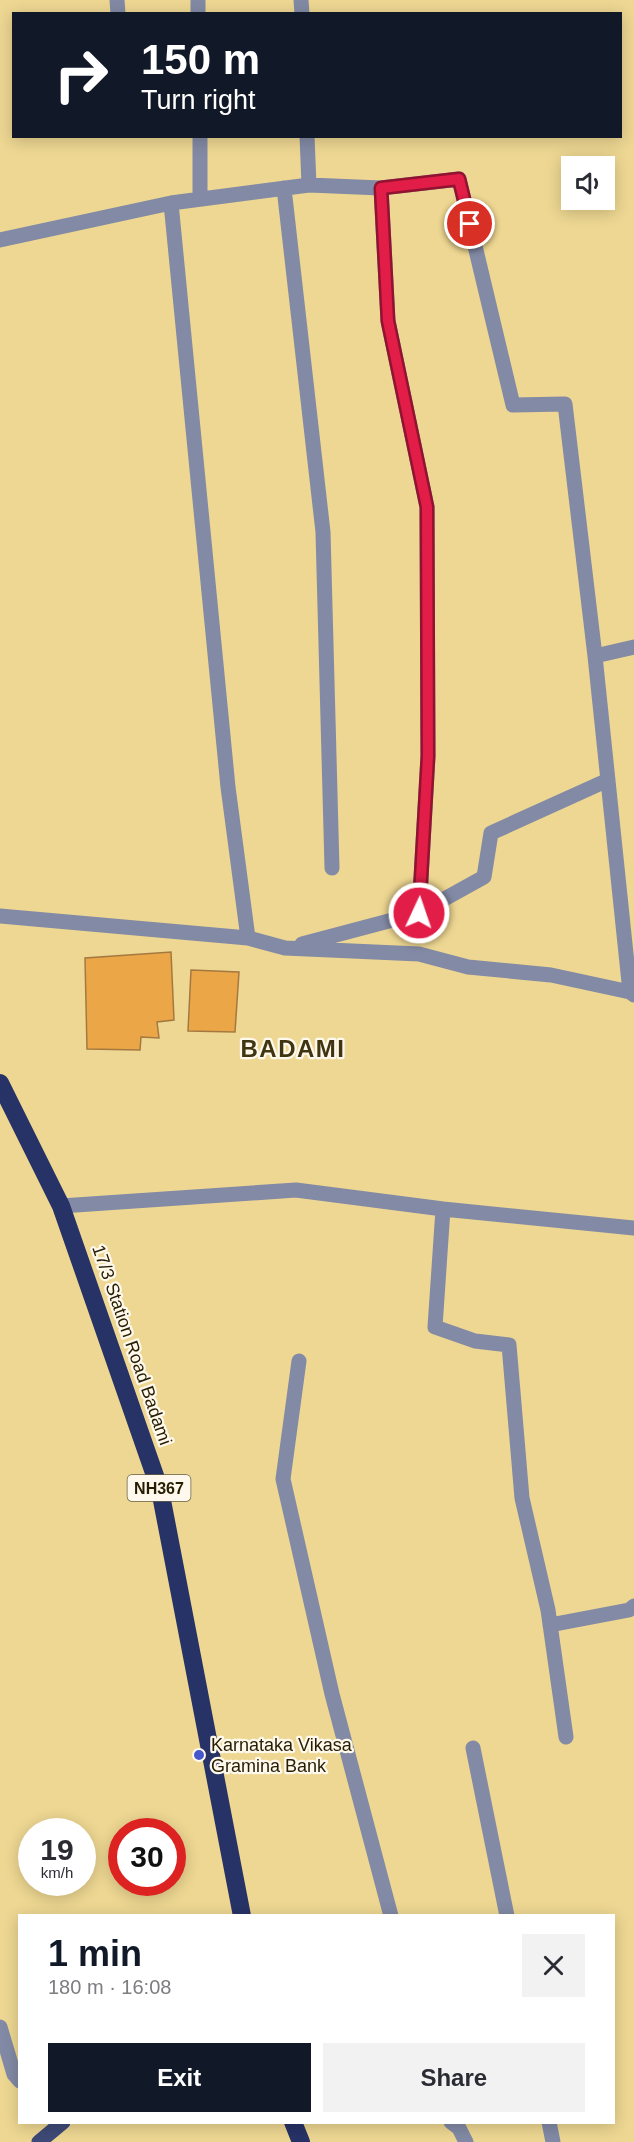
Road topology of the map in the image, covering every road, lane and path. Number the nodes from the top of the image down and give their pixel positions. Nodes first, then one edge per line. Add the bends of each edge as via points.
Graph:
1 (200, 138) edge
2 (307, 138) edge
3 (309, 185) junction
4 (284, 188) junction
5 (381, 188) junction
6 (200, 199) junction
7 (171, 203) junction
8 (0, 240) edge
9 (634, 647) edge
10 (596, 656) junction
11 (608, 780) junction
12 (332, 868) dead end
13 (419, 913) junction
14 (0, 916) edge
15 (248, 938) junction
16 (285, 948) junction
17 (632, 994) edge
18 (0, 1083) edge
19 (61, 1206) junction
20 (443, 1209) junction
21 (634, 1228) edge
22 (299, 1361) dead end
23 (634, 1606) edge
24 (550, 1625) junction
25 (566, 1737) dead end
26 (473, 1748) dead end
27 (242, 1914) edge
28 (390, 1914) edge
29 (507, 1914) edge
30 (0, 2027) edge
31 (18, 2079) edge
32 (57, 2124) edge
33 (456, 2124) edge
34 (549, 2124) edge
35 (39, 2142) edge
36 (466, 2142) edge
37 (553, 2142) edge

1 - 6 street
2 - 3 street
3 - 4 street
3 - 5 street
4 - 6 street
4 - 12 street via 322,532
5 - 10 street via 459,179 513,405 566,404
5 - 13 street via 388,321 427,507 428,756
6 - 7 street
7 - 8 street
7 - 15 street via 228,787
9 - 10 street
10 - 11 street
11 - 13 street via 491,833 484,877
11 - 17 street
13 - 16 street
14 - 15 street
15 - 16 street
16 - 17 street via 419,954 468,967 551,975
18 - 19 highway, 17/3 Station Road Badami / NH367
19 - 20 street via 296,1190
19 - 27 highway, 17/3 Station Road Badami / NH367 via 160,1490
20 - 21 street
20 - 24 street via 435,1327 475,1341 510,1345 522,1498
22 - 28 street via 283,1479 332,1694
23 - 24 street
24 - 25 street
26 - 29 street
30 - 31 street
32 - 35 main road
33 - 36 street
34 - 37 street

